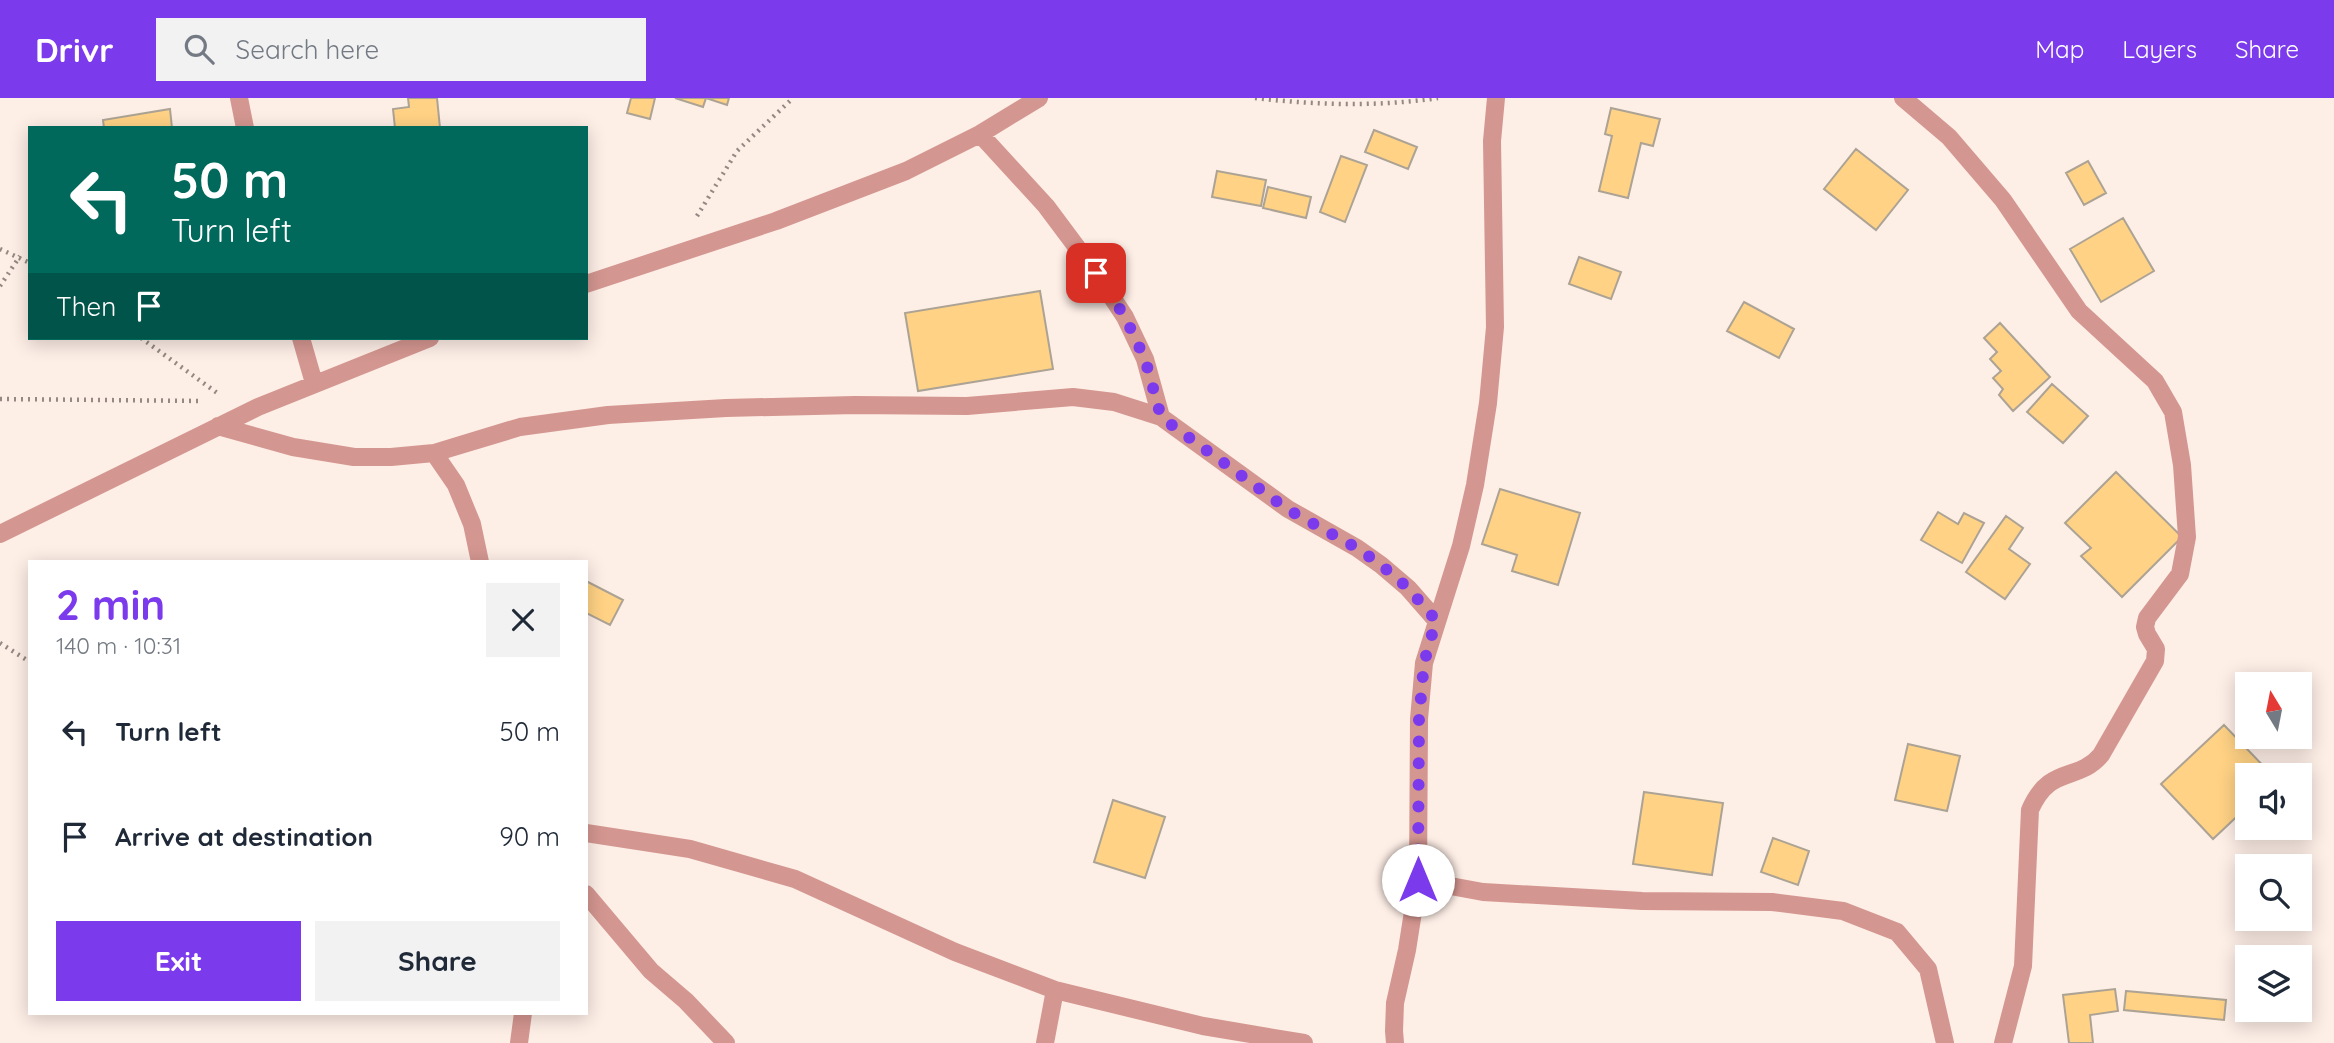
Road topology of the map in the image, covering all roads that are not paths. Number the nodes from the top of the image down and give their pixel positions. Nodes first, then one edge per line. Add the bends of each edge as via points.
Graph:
1 (239, 98) edge
2 (1039, 98) edge
3 (1496, 98) edge
4 (1903, 98) edge
5 (245, 126) edge
6 (980, 134) junction
7 (588, 283) edge
8 (302, 340) edge
9 (425, 340) edge
10 (314, 383) junction
11 (1161, 417) junction
12 (218, 426) junction
13 (434, 453) junction
14 (0, 534) edge
15 (480, 560) edge
16 (1436, 620) junction
17 (588, 833) edge
18 (1418, 880) junction
19 (588, 896) edge
20 (1055, 990) junction
21 (523, 1015) edge
22 (519, 1043) edge
23 (726, 1043) edge
24 (1045, 1043) edge
25 (1304, 1043) edge
26 (1395, 1043) edge
27 (1945, 1043) edge
28 (2003, 1043) edge

1 - 5 street
2 - 6 street
3 - 16 street via 1492,141 1495,327 1488,403 1461,546
4 - 28 street via 1948,137 2003,200 2080,311 2155,381 2173,412 2182,465 2187,537 2180,574 2147,618 2145,627 2156,649 2155,661 2093,765 2049,782 2030,810 2023,967
6 - 7 street via 906,171 776,221
6 - 11 street via 1046,206 1125,317 1145,359
8 - 10 street
9 - 10 street
10 - 12 street
11 - 13 street via 1114,402 1073,397 967,406 726,408 608,415 520,427
11 - 16 street via 1287,509 1381,565
12 - 13 street via 293,447 354,457
12 - 14 street
13 - 15 street via 456,485 472,524
16 - 18 street via 1424,663 1419,719
17 - 20 street via 690,849 795,879 955,952
18 - 26 street via 1395,1003
18 - 27 street via 1483,892 1772,902 1843,911 1897,932 1928,968
19 - 23 street via 651,971
20 - 24 street
20 - 25 street via 1203,1026
21 - 22 street

